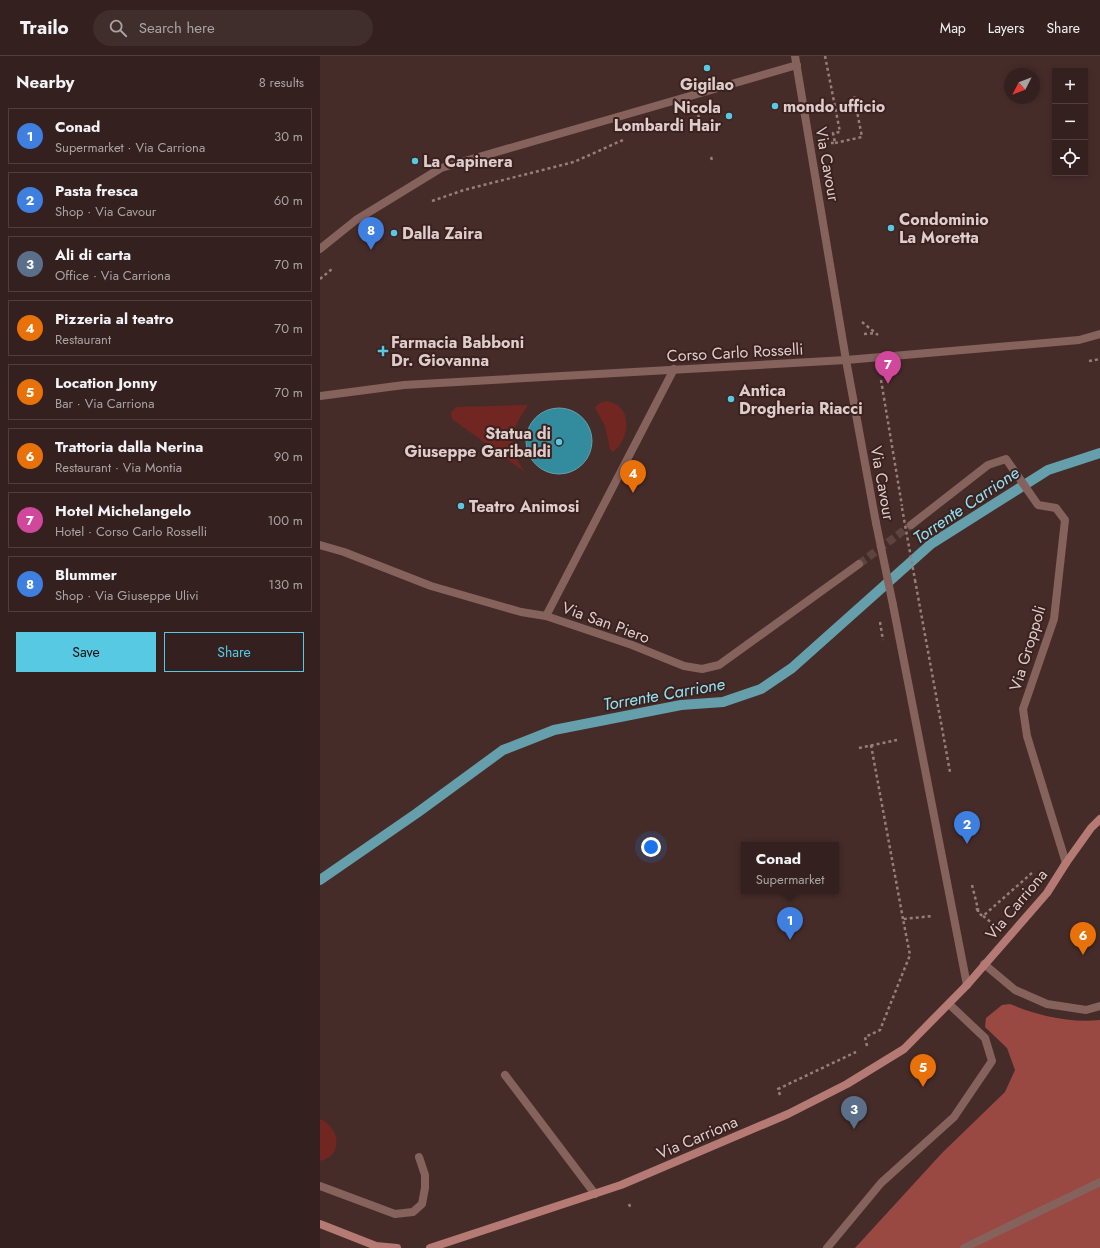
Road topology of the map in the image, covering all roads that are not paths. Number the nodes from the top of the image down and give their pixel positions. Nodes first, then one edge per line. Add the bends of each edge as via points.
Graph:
1 (795, 56) edge
2 (796, 65) junction
3 (320, 249) edge
4 (1100, 334) edge
5 (846, 360) junction
6 (674, 370) junction
7 (320, 396) edge
8 (911, 525) tunnel mouth
9 (320, 545) edge
10 (859, 564) tunnel mouth
11 (546, 616) junction
12 (1100, 820) edge
13 (1066, 863) junction
14 (984, 964) junction
15 (967, 985) junction
16 (949, 1004) junction
17 (1100, 1006) edge
18 (505, 1075) dead end
19 (419, 1157) dead end
20 (1100, 1182) edge
21 (320, 1186) edge
22 (595, 1194) junction
23 (320, 1224) edge
24 (377, 1247) edge
25 (397, 1248) edge
26 (430, 1248) edge
27 (827, 1248) edge
28 (964, 1248) edge

1 - 2 street, Via Cavour
2 - 3 street via 441,168 356,220
2 - 5 street, Via Cavour
4 - 5 street, Corso Carlo Rosselli via 1079,340
5 - 6 street, Corso Carlo Rosselli
5 - 15 street, Via Cavour, bridge
6 - 7 street, Corso Carlo Rosselli via 404,385
6 - 11 street
8 - 13 street, Via Groppoli via 988,465 1006,459 1038,505 1056,508 1065,520 1054,619 1023,709 1028,736
9 - 11 street, Via San Piero via 431,586 521,612
10 - 11 street, Via San Piero via 719,665 702,669 684,666 632,645
12 - 13 main road, Via Carriona via 1091,828
13 - 14 main road, Via Carriona via 1047,893
14 - 15 main road, Via Carriona
14 - 17 street via 1015,990 1047,1004 1086,1010
15 - 16 main road, Via Carriona
16 - 22 main road, Via Carriona via 904,1049 847,1084 788,1114
16 - 27 street via 984,1038 992,1061 954,1117 881,1183
18 - 22 street
19 - 21 street via 425,1175 425,1188 422,1204 413,1212 395,1214
20 - 28 street
22 - 26 main road, Via Carriona
23 - 24 main road
24 - 25 main road

